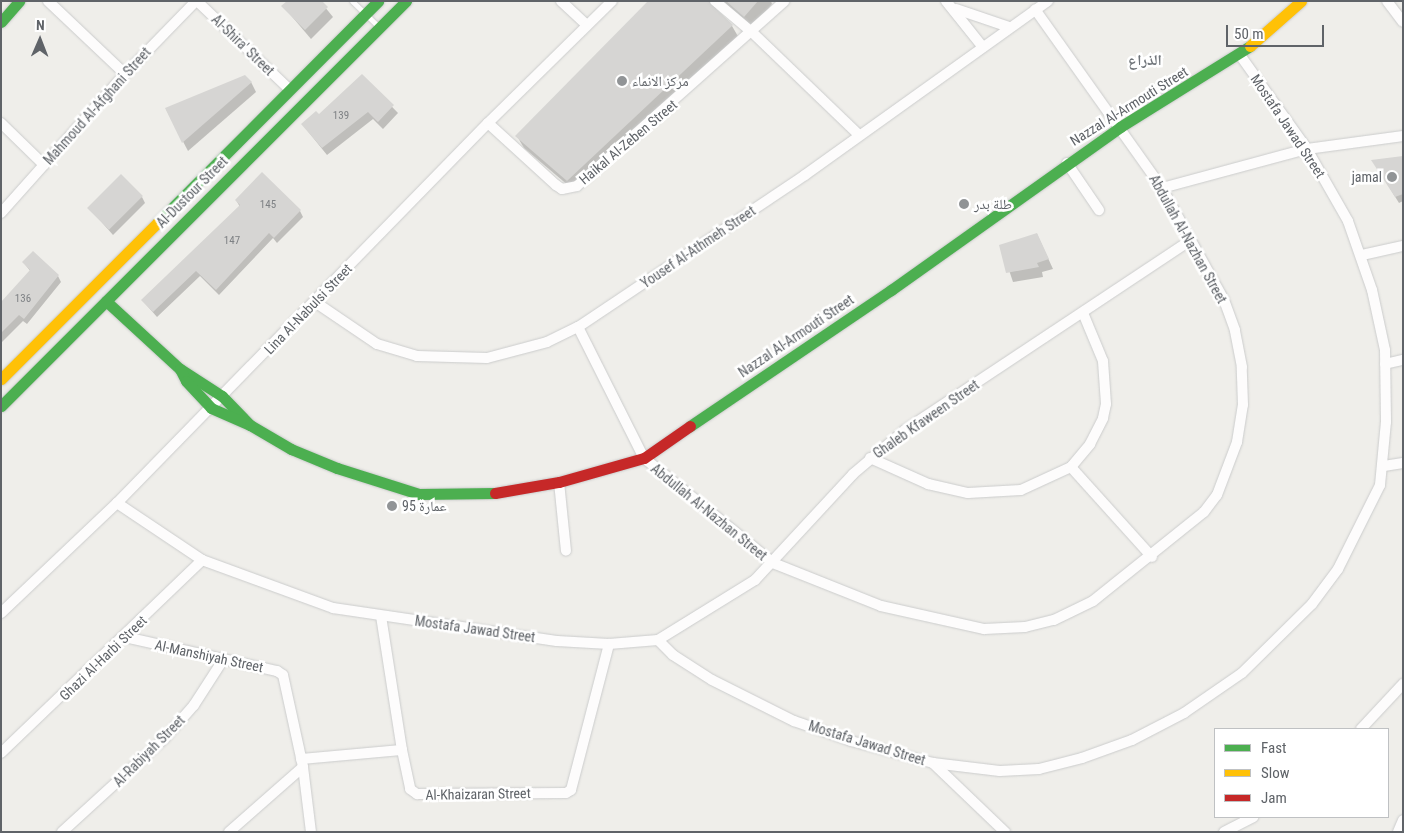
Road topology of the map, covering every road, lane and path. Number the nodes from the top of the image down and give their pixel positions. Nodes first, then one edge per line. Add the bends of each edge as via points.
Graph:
1 (19, 1) edge
2 (48, 1) edge
3 (197, 1) edge
4 (352, 1) edge
5 (378, 1) edge
6 (406, 1) edge
7 (561, 1) edge
8 (612, 1) edge
9 (715, 1) edge
10 (785, 1) edge
11 (946, 1) edge
12 (1048, 1) edge
13 (1301, 1) edge
14 (1387, 1) edge
15 (955, 9) junction
16 (1035, 9) junction
17 (366, 14) junction
18 (1, 22) edge
19 (1403, 22) edge
20 (588, 25) junction
21 (1009, 27) junction
22 (381, 28) junction
23 (753, 33) junction
24 (982, 46) junction
25 (1240, 55) junction
26 (125, 74) junction
27 (289, 89) junction
28 (1, 123) edge
29 (488, 123) junction
30 (1120, 126) junction
31 (859, 136) junction
32 (1403, 136) edge
33 (1307, 149) junction
34 (1067, 163) junction
35 (44, 165) junction
36 (1162, 188) junction
37 (1099, 210) dead end
38 (1, 213) edge
39 (1191, 240) junction
40 (1403, 246) edge
41 (1362, 255) junction
42 (106, 301) junction
43 (315, 302) junction
44 (1083, 313) junction
45 (578, 327) junction
46 (1403, 360) edge
47 (1385, 364) junction
48 (180, 369) junction
49 (1, 379) edge
50 (222, 396) junction
51 (1, 406) edge
52 (211, 408) junction
53 (250, 425) junction
54 (644, 458) junction
55 (870, 458) junction
56 (1403, 463) edge
57 (1071, 466) junction
58 (1384, 466) junction
59 (559, 482) junction
60 (117, 503) junction
61 (566, 550) dead end
62 (1152, 557) junction
63 (202, 560) junction
64 (773, 564) junction
65 (1, 613) edge
66 (381, 616) junction
67 (125, 638) junction
68 (658, 640) junction
69 (609, 644) junction
70 (223, 660) junction
71 (1403, 684) edge
72 (1362, 728) edge
73 (402, 750) junction
74 (1, 753) edge
75 (302, 763) junction
76 (933, 763) junction
77 (1250, 818) edge
78 (1403, 820) edge
79 (62, 832) edge
80 (229, 832) edge
81 (311, 832) edge
82 (1005, 832) edge
83 (1224, 832) edge
84 (1398, 832) edge

1 - 18 street
2 - 26 street
3 - 26 street, Mahmoud Al-Afghani Street
3 - 27 street, Al-Shira' Street
4 - 17 lane
5 - 17 street, Al-Dustour Street
6 - 22 street, Al-Dustour Street
7 - 20 street
8 - 20 street, Lina Al-Nabulsi Street
9 - 23 street
10 - 23 street, Haikal Al-Zeben Street
11 - 15 street
12 - 16 street, Yousef Al-Athmeh Street
13 - 25 street, Nazzal Al-Armouti Street
14 - 19 street
15 - 21 street
15 - 24 street
16 - 21 street, Yousef Al-Athmeh Street
16 - 30 street, Abdullah Al-Nazhan Street
17 - 22 lane
17 - 27 street, Al-Dustour Street
20 - 29 street, Lina Al-Nabulsi Street
21 - 24 street, Yousef Al-Athmeh Street
22 - 42 street, Al-Dustour Street
23 - 29 street, Haikal Al-Zeben Street via 577,186 562,189 556,185
23 - 31 street
24 - 31 street, Yousef Al-Athmeh Street
25 - 30 street, Nazzal Al-Armouti Street
25 - 33 street, Mostafa Jawad Street
26 - 35 street, Mahmoud Al-Afghani Street
27 - 49 street, Al-Dustour Street
28 - 35 street
29 - 43 street, Lina Al-Nabulsi Street
30 - 34 street, Nazzal Al-Armouti Street
30 - 36 street, Abdullah Al-Nazhan Street
31 - 45 street, Yousef Al-Athmeh Street
32 - 33 street
33 - 36 street
33 - 41 street, Mostafa Jawad Street via 1348,220
34 - 37 street
34 - 54 street, Nazzal Al-Armouti Street via 890,290
35 - 38 street, Mahmoud Al-Afghani Street
36 - 39 street, Abdullah Al-Nazhan Street
39 - 44 street, Ghaleb Kfaween Street
39 - 62 street, Abdullah Al-Nazhan Street via 1224,300 1235,330 1242,367 1243,405 1237,442 1217,495 1204,512
40 - 41 street
41 - 47 street, Mostafa Jawad Street via 1379,317
42 - 48 street, Nazzal Al-Armouti Street
42 - 51 street, Al-Dustour Street
43 - 45 street, Yousef Al-Athmeh Street via 378,344 430,357 487,358 547,342
43 - 50 street, Lina Al-Nabulsi Street
44 - 55 street, Ghaleb Kfaween Street via 905,430
44 - 57 street via 1103,360 1106,404 1090,444
45 - 54 street, Abdullah Al-Nazhan Street
46 - 47 street
47 - 58 street, Mostafa Jawad Street
48 - 50 street, Nazzal Al-Armouti Street
48 - 52 street, Nazzal Al-Armouti Street via 186,381
50 - 52 street, Lina Al-Nabulsi Street
50 - 53 street, Nazzal Al-Armouti Street
52 - 53 street, Nazzal Al-Armouti Street
52 - 60 street, Lina Al-Nabulsi Street
53 - 59 street, Nazzal Al-Armouti Street via 290,449 419,494 486,495
54 - 59 street, Nazzal Al-Armouti Street
54 - 64 street, Abdullah Al-Nazhan Street
55 - 57 street via 928,484 968,493 1021,490
55 - 64 street, Ghaleb Kfaween Street via 830,498
56 - 58 street
57 - 62 street
58 - 76 street, Mostafa Jawad Street via 1373,501 1338,570 1312,604 1242,673 1184,713 1132,740 1038,769 1000,770
59 - 61 street
60 - 63 street, Mostafa Jawad Street
60 - 65 street, Lina Al-Nabulsi Street
62 - 64 street, Abdullah Al-Nazhan Street via 1093,601 1054,620 1025,627 984,630 881,606
63 - 66 street, Mostafa Jawad Street via 333,608
63 - 67 street, Ghazi Al-Harbi Street
64 - 68 street, Ghaleb Kfaween Street via 755,580
66 - 69 street, Mostafa Jawad Street via 557,641
66 - 73 street, Al-Khaizaran Street
67 - 70 street, Al-Manshiyah Street
67 - 74 street, Ghazi Al-Harbi Street
68 - 69 street, Mostafa Jawad Street
68 - 76 street, Mostafa Jawad Street via 693,669 794,720 851,741
69 - 73 street, Al-Khaizaran Street via 574,784 566,793 417,794 410,789
70 - 75 street, Al-Manshiyah Street via 283,675
70 - 79 street, Al-Rabiyah Street via 194,706 165,738
71 - 72 street
73 - 75 street
75 - 80 street
75 - 81 street, Al-Manshiyah Street
76 - 82 street
77 - 83 street
78 - 84 street

